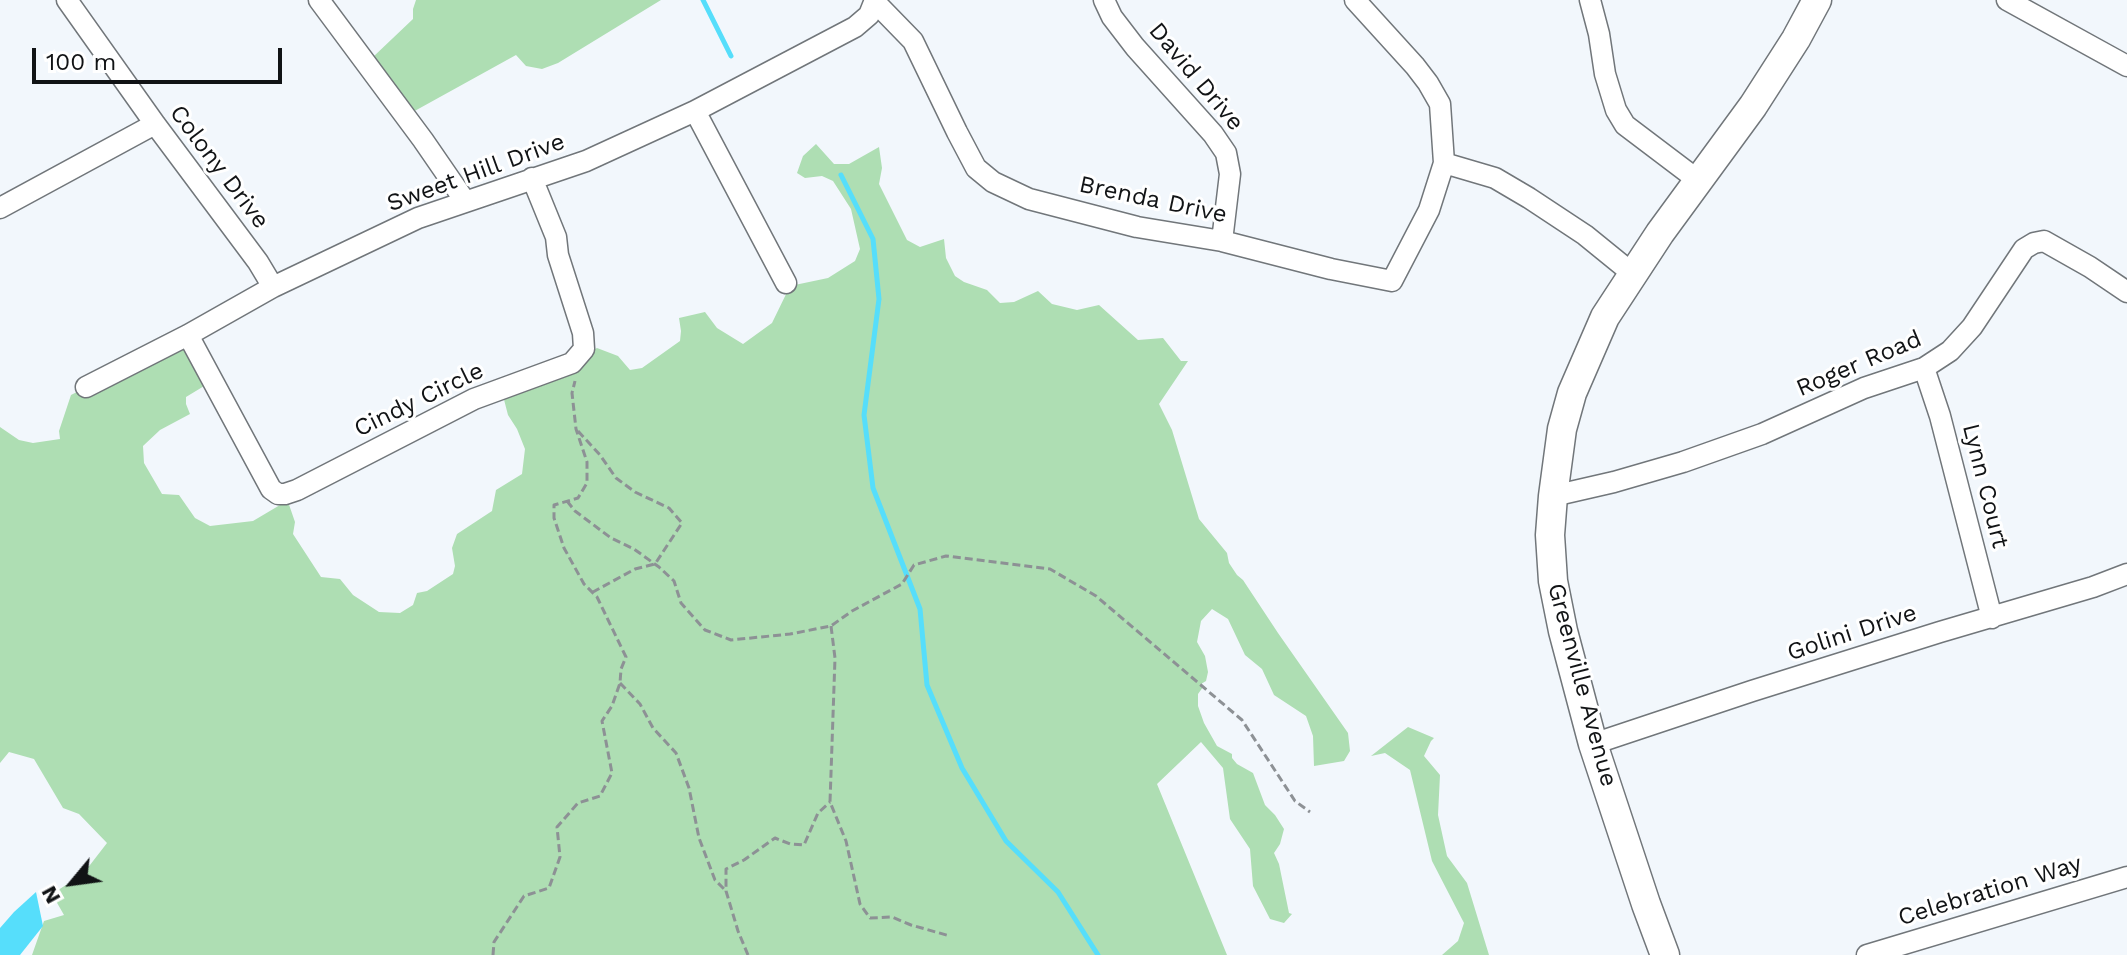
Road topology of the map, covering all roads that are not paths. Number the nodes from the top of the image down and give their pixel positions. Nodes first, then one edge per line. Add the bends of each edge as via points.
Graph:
1 (67, 0) edge
2 (319, 0) edge
3 (1104, 0) edge
4 (1355, 0) edge
5 (1590, 0) edge
6 (1817, 0) edge
7 (2007, 0) edge
8 (875, 1) edge
9 (2127, 66) edge
10 (695, 111) junction
11 (155, 124) junction
12 (1444, 163) junction
13 (532, 178) junction
14 (1699, 181) junction
15 (465, 201) junction
16 (0, 208) edge
17 (1222, 241) junction
18 (1633, 274) junction
19 (786, 283) dead end
20 (273, 287) junction
21 (2127, 292) edge
22 (188, 335) junction
23 (1924, 368) junction
24 (86, 387) dead end
25 (1553, 496) junction
26 (2127, 574) edge
27 (1992, 618) junction
28 (1593, 744) junction
29 (2127, 877) edge
30 (1665, 955) edge
31 (1867, 955) edge

1 - 11 street, Colony Drive
2 - 15 street
3 - 17 street, David Drive via 1135,47 1226,153 1230,174
4 - 12 street via 1440,104
5 - 14 street via 1605,74 1625,125
6 - 14 street, Greenville Avenue via 1760,95
7 - 9 street
8 - 10 street, Sweet Hill Drive via 855,27
8 - 17 street, Brenda Drive via 913,41 976,168 993,182 1029,199 1137,227
10 - 13 street, Sweet Hill Drive via 586,161
10 - 19 street
11 - 16 street
11 - 20 street, Colony Drive
12 - 17 street, Brenda Drive via 1429,210 1392,281
12 - 18 street via 1495,178 1585,235
13 - 15 street, Sweet Hill Drive
13 - 22 street, Cindy Circle via 556,237 584,349 572,363 474,399 297,490 278,494 271,489
14 - 18 street, Greenville Avenue
15 - 20 street, Sweet Hill Drive
18 - 25 street, Greenville Avenue via 1605,317 1572,393
20 - 22 street, Sweet Hill Drive
21 - 23 street, Roger Road via 2044,241 2034,243 2012,265 1972,327
22 - 24 street, Sweet Hill Drive
23 - 25 street, Roger Road via 1683,462
23 - 27 street, Lynn Court
25 - 28 street, Greenville Avenue via 1553,581
26 - 27 street, Golini Drive
27 - 28 street, Golini Drive
28 - 30 street, Greenville Avenue
29 - 31 street, Celebration Way

